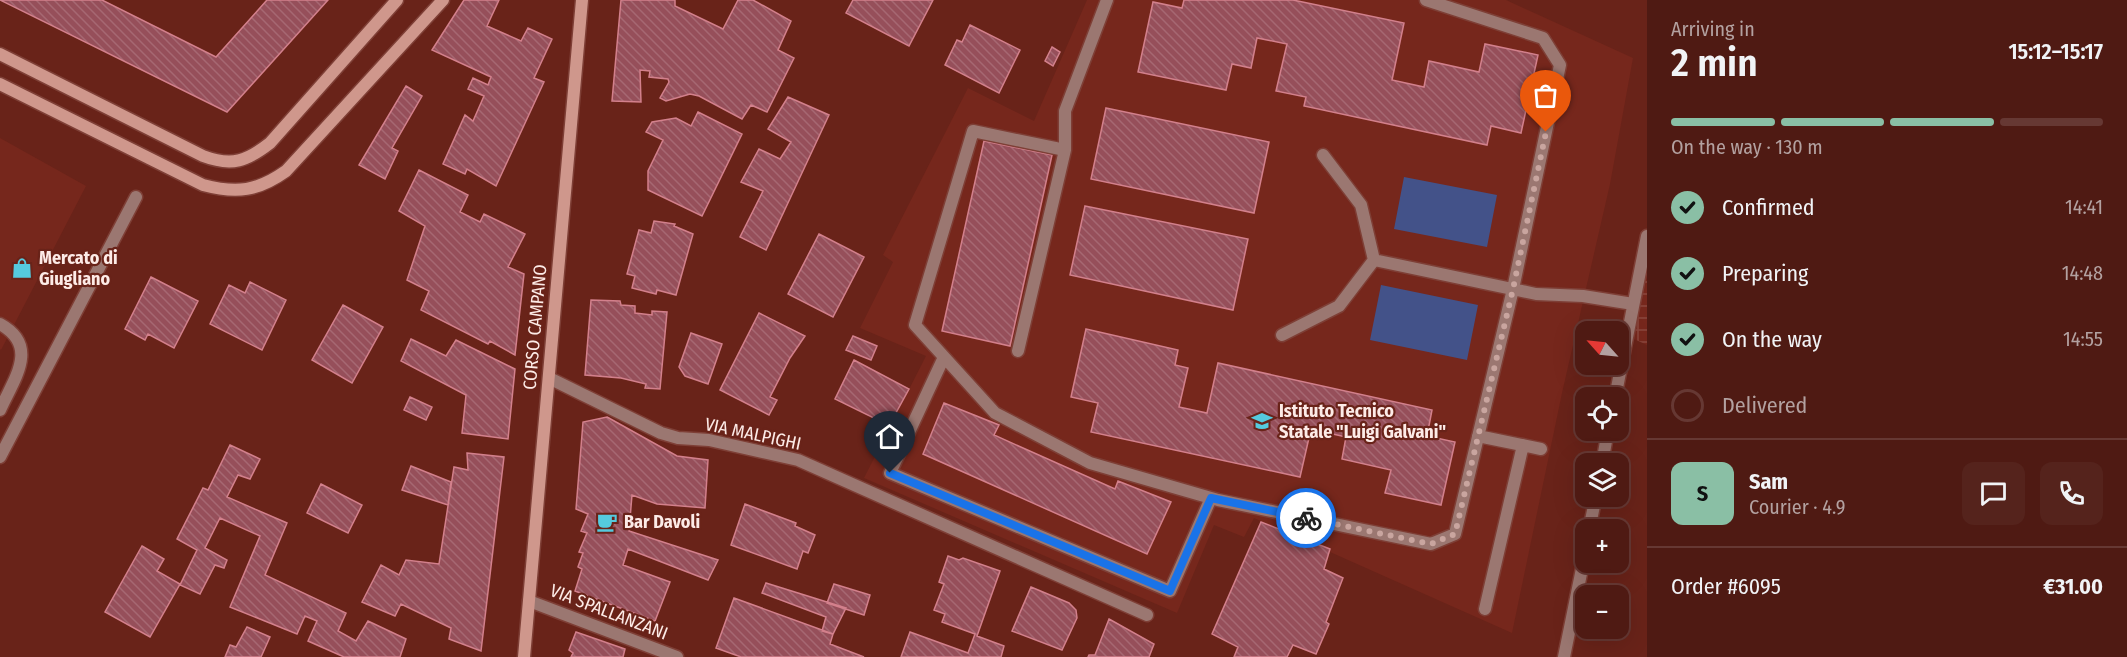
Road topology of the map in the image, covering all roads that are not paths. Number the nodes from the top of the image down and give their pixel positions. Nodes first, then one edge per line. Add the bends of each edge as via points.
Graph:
1 (397, 0) edge
2 (443, 0) edge
3 (582, 0) edge
4 (1107, 0) edge
5 (1426, 0) edge
6 (0, 54) edge
7 (0, 84) edge
8 (1065, 150) junction
9 (1323, 155) dead end
10 (136, 197) dead end
11 (1647, 236) edge
12 (1374, 260) junction
13 (1513, 289) junction
14 (1633, 304) junction
15 (0, 324) edge
16 (1282, 335) dead end
17 (1018, 351) dead end
18 (944, 357) junction
19 (549, 378) junction
20 (1617, 387) edge
21 (0, 410) edge
22 (1478, 436) junction
23 (1523, 445) junction
24 (1541, 449) dead end
25 (0, 457) edge
26 (1211, 498) junction
27 (1581, 573) edge
28 (529, 601) junction
29 (1485, 609) dead end
30 (1147, 615) dead end
31 (524, 657) edge
32 (677, 657) edge
33 (1564, 657) edge

1 - 6 main road via 270,143 246,160 232,162 203,156
2 - 7 main road via 286,171 250,189 226,191 203,186
3 - 19 main road, CORSO CAMPANO
4 - 8 street via 1065,111
5 - 13 street via 1544,39 1560,65
8 - 17 street
8 - 18 street via 973,131 915,325
9 - 12 street via 1361,205
10 - 25 street
11 - 14 street
12 - 13 street
12 - 16 street via 1339,306
13 - 14 street
13 - 22 street
14 - 20 street
15 - 21 street via 19,339 23,351
18 - 26 street via 995,413 1090,463
18 - 26 street via 890,473 1170,591
19 - 28 main road, CORSO CAMPANO
19 - 30 street, VIA MALPIGHI via 661,433 798,460
22 - 23 street
22 - 26 street via 1455,534 1431,544
23 - 24 street
23 - 29 street
27 - 33 street
28 - 31 main road, CORSO CAMPANO
28 - 32 street, VIA SPALLANZANI

